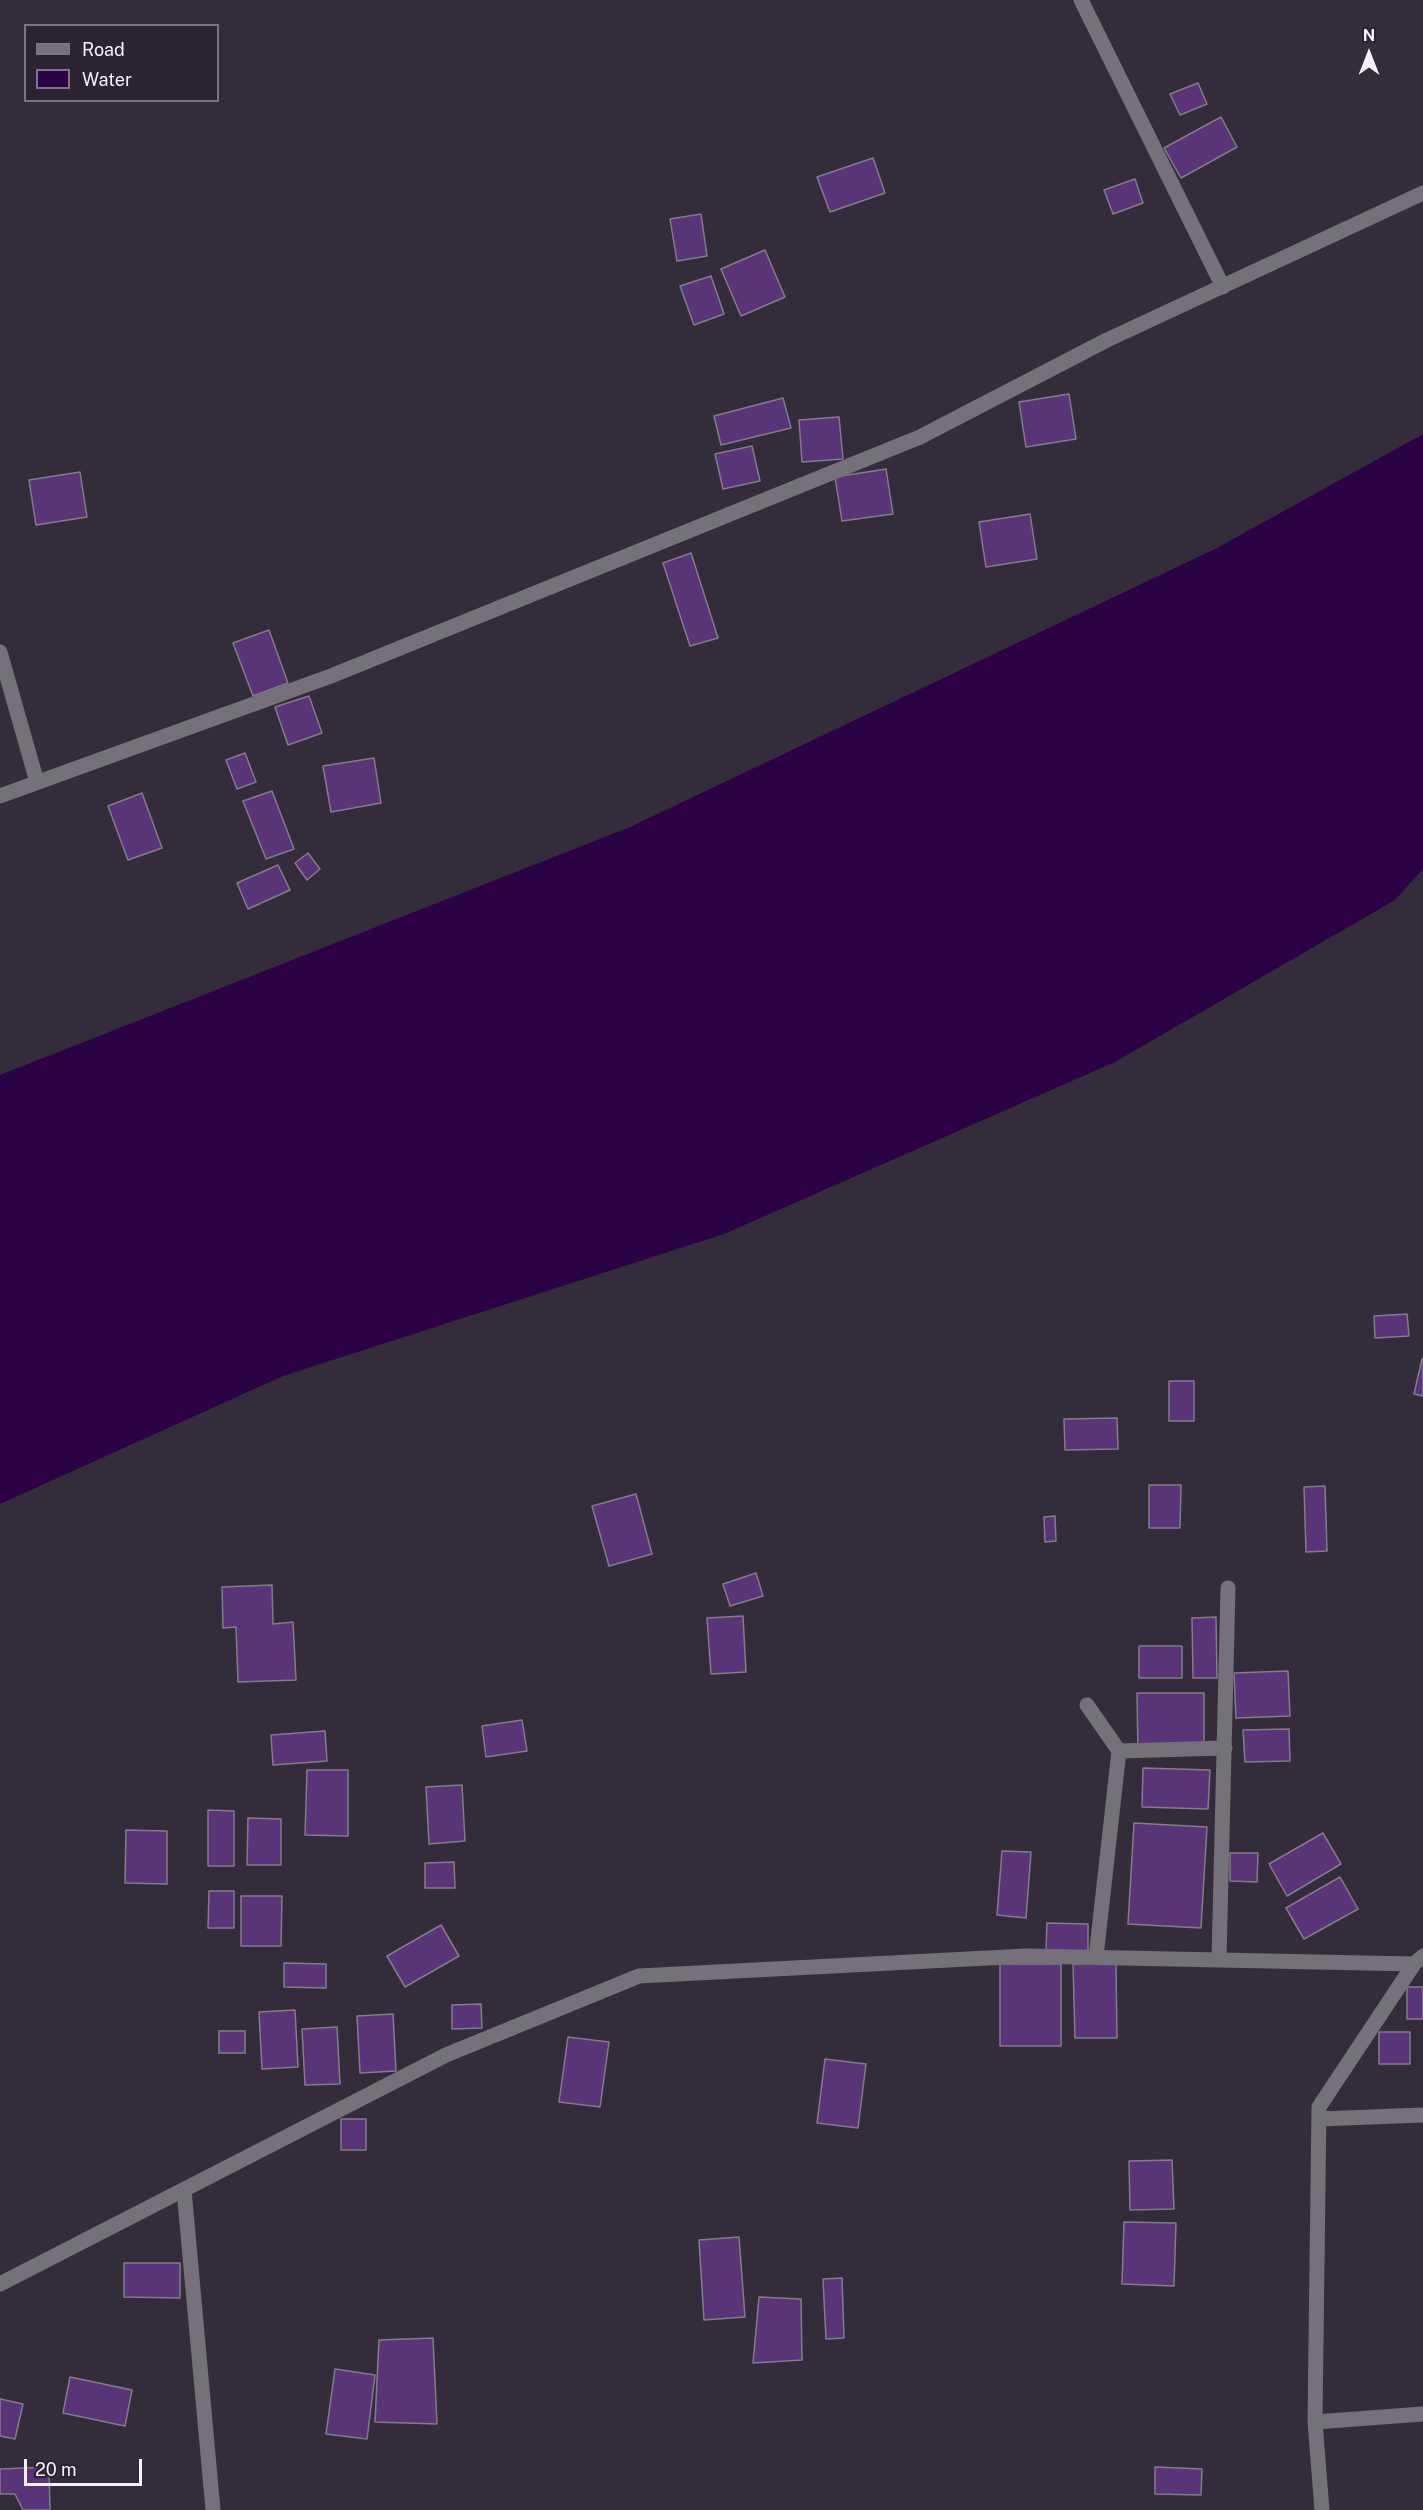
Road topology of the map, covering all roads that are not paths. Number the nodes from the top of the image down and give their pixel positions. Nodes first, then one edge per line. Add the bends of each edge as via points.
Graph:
1 (1081, 0) edge
2 (1423, 193) edge
3 (1223, 287) junction
4 (0, 652) edge
5 (36, 782) junction
6 (0, 795) edge
7 (1228, 1588) dead end
8 (1087, 1705) dead end
9 (1225, 1748) junction
10 (1119, 1751) junction
11 (1096, 1958) junction
12 (1219, 1959) junction
13 (1419, 1960) edge
14 (1423, 2115) edge
15 (1319, 2119) junction
16 (184, 2190) junction
17 (0, 2284) edge
18 (1423, 2414) edge
19 (1315, 2422) junction
20 (213, 2510) edge
21 (1322, 2510) edge

1 - 3 street
2 - 3 street
3 - 5 street via 1107,340 920,437 331,676
4 - 5 street
5 - 6 street
7 - 9 street
8 - 10 street
9 - 10 street
9 - 12 street
10 - 11 street
11 - 12 street
11 - 16 street via 1026,1956 639,1976 446,2055
12 - 13 street
13 - 15 street via 1319,2107
14 - 15 street
15 - 19 street
16 - 17 street
16 - 20 street
18 - 19 street
19 - 21 street

